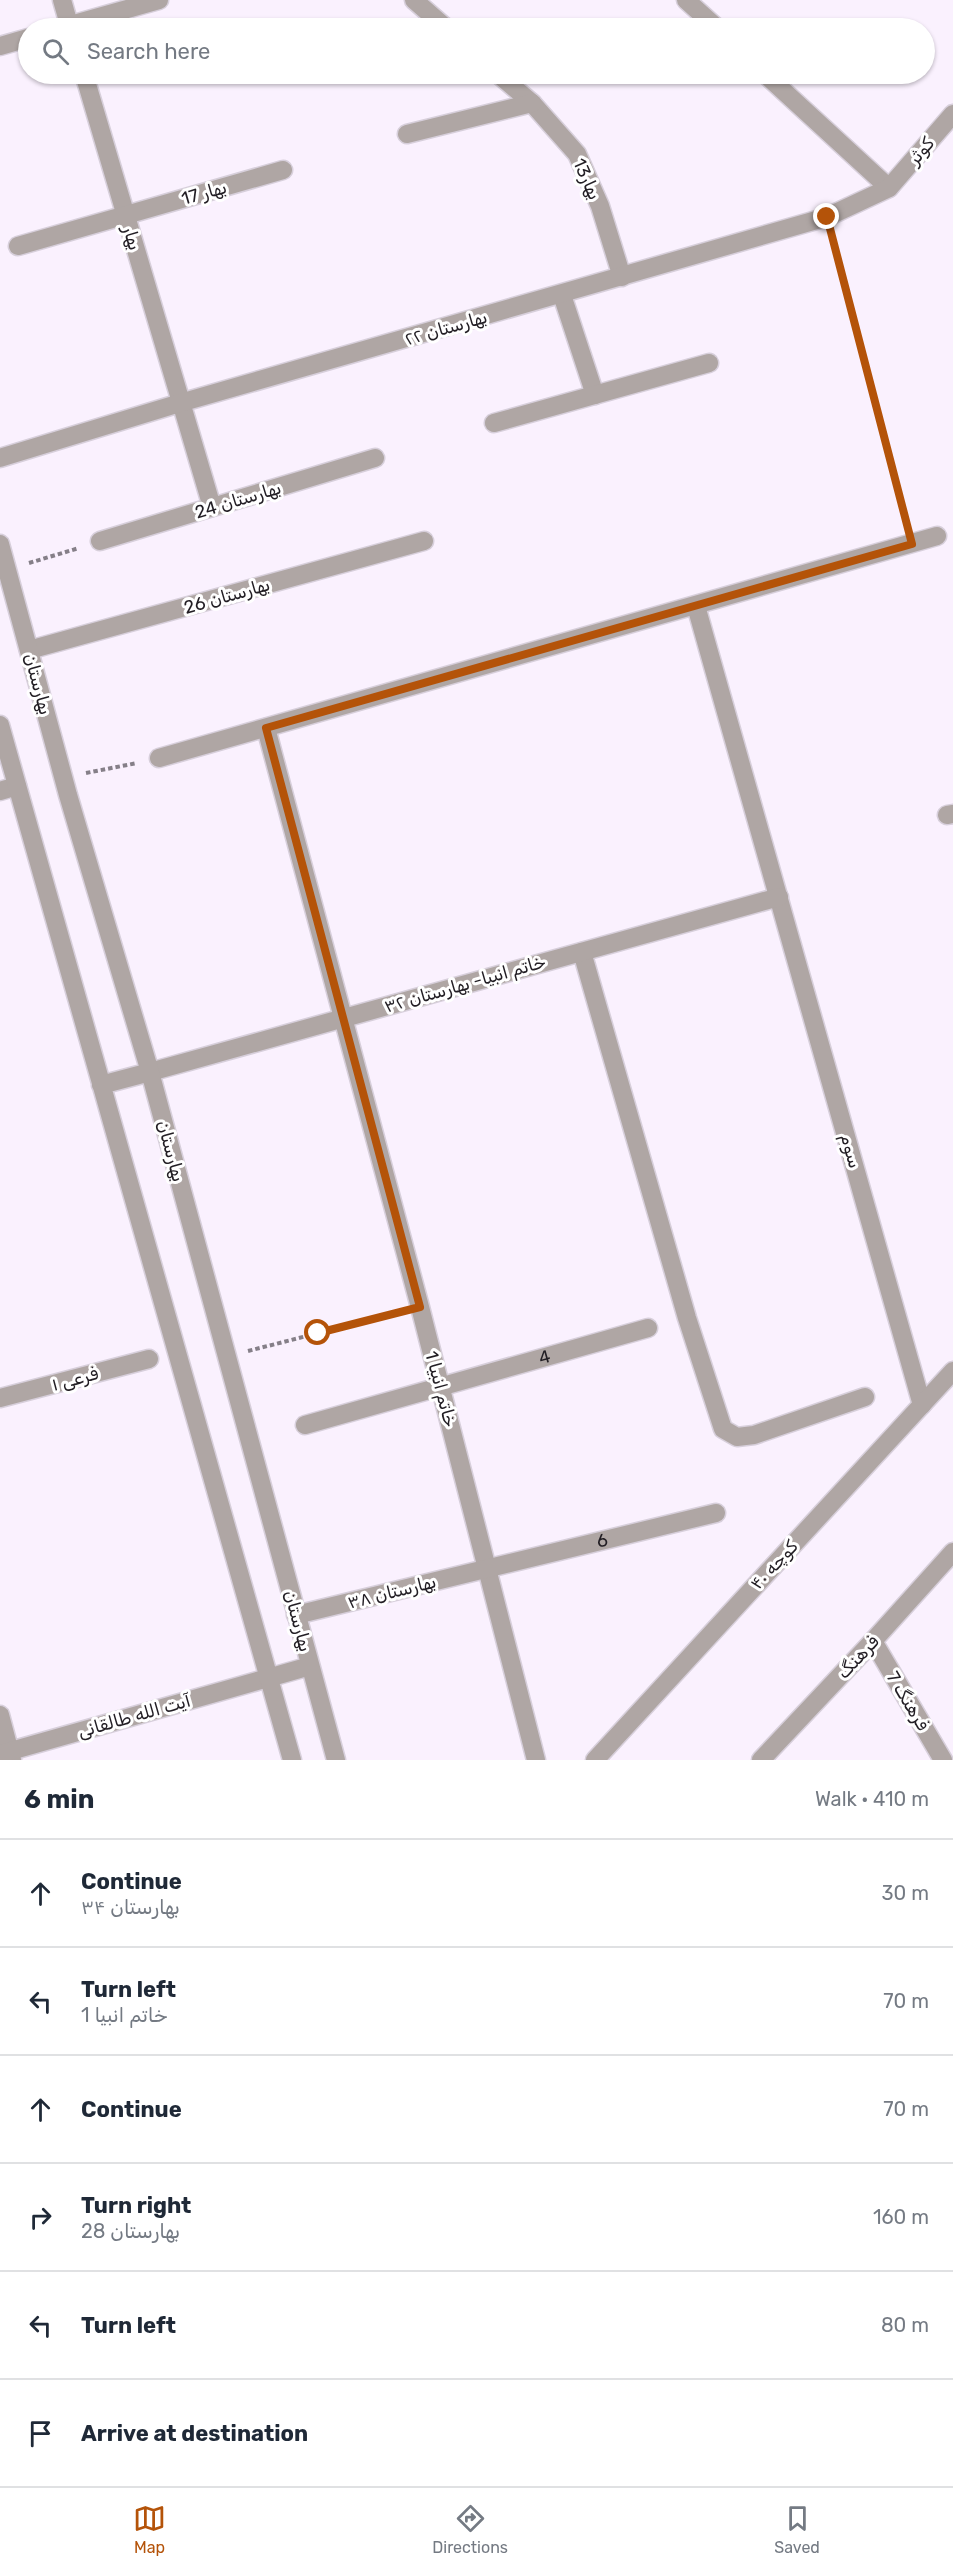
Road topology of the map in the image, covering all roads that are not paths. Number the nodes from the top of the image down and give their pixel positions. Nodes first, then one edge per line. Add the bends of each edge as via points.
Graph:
1 (62, 0) edge
2 (159, 0) edge
3 (414, 0) edge
4 (686, 0) edge
5 (65, 18) edge
6 (100, 18) edge
7 (435, 18) edge
8 (706, 18) edge
9 (18, 41) edge
10 (0, 46) edge
11 (87, 84) edge
12 (510, 84) edge
13 (776, 84) edge
14 (532, 103) junction
15 (953, 114) edge
16 (407, 134) dead end
17 (283, 170) dead end
18 (889, 188) junction
19 (125, 215) junction
20 (18, 246) dead end
21 (622, 277) junction
22 (562, 295) junction
23 (709, 363) dead end
24 (595, 395) junction
25 (180, 403) junction
26 (494, 423) dead end
27 (0, 458) edge
28 (375, 458) dead end
29 (212, 507) junction
30 (937, 536) dead end
31 (100, 541) road end
32 (424, 541) dead end
33 (0, 544) edge
34 (696, 606) junction
35 (29, 650) junction
36 (0, 725) edge
37 (266, 728) junction
38 (159, 758) road end
39 (9, 789) edge
40 (779, 897) junction
41 (582, 952) junction
42 (344, 1018) junction
43 (150, 1072) junction
44 (101, 1085) junction
45 (648, 1328) dead end
46 (149, 1359) dead end
47 (953, 1371) edge
48 (441, 1386) junction
49 (865, 1397) dead end
50 (0, 1398) edge
51 (922, 1405) junction
52 (305, 1425) dead end
53 (716, 1513) dead end
54 (953, 1552) edge
55 (488, 1569) junction
56 (296, 1615) junction
57 (873, 1641) junction
58 (310, 1666) junction
59 (268, 1678) junction
60 (0, 1715) edge
61 (7, 1755) edge
62 (292, 1760) edge
63 (336, 1760) edge
64 (536, 1760) edge
65 (596, 1760) edge
66 (761, 1760) edge
67 (943, 1760) edge

1 - 5 street
2 - 6 street
3 - 7 street
4 - 8 street
9 - 10 street
11 - 19 street, بهار
12 - 14 street, بهار13
13 - 18 street
14 - 16 street
14 - 21 street, بهار13 via 577,154 600,206
15 - 18 street, کوثر
17 - 19 street, بهار 17
18 - 21 street, بهارستان ۲۲ via 827,217
19 - 20 street, بهار 17
19 - 25 street, بهار
21 - 22 street, بهارستان ۲۲
22 - 24 street
22 - 25 street, بهارستان ۲۲
23 - 24 street
24 - 26 street
25 - 27 street, بهارستان ۲۲
25 - 29 street, بهار
28 - 29 street, بهارستان 24
29 - 31 street, بهارستان 24
30 - 34 street
32 - 35 street, بهارستان 26
33 - 35 street, بهارستان
34 - 37 street
34 - 40 street, سوم
35 - 43 street, بهارستان
36 - 39 street
37 - 38 street
37 - 42 street, خاتم انبیا 1
39 - 44 street
40 - 41 street, خاتم انبیا- بهارستان ۳۲
40 - 51 street, سوم
41 - 42 street, خاتم انبیا- بهارستان ۳۲
41 - 49 street via 687,1318 723,1429 737,1437 754,1435
42 - 43 street, خاتم انبیا- بهارستان ۳۲
42 - 48 street, خاتم انبیا 1
43 - 44 street, خاتم انبیا- بهارستان ۳۲
43 - 56 street, بهارستان
44 - 59 street
45 - 48 street, 4
46 - 50 street, فرعی ۱
47 - 51 street, کوچه ۴۰
48 - 52 street, 4
48 - 55 street, خاتم انبیا 1
51 - 65 street, کوچه ۴۰
53 - 55 street, 6
54 - 57 street, فرهنگ
55 - 56 street, بهارستان ۳۸
55 - 64 street, خاتم انبیا 1
56 - 58 street, بهارستان
57 - 66 street, فرهنگ
57 - 67 street, فرهنگ 7
58 - 59 street, آیت الله طالقانی
58 - 63 street, بهارستان
59 - 61 street, آیت الله طالقانی
59 - 62 street
60 - 61 street

